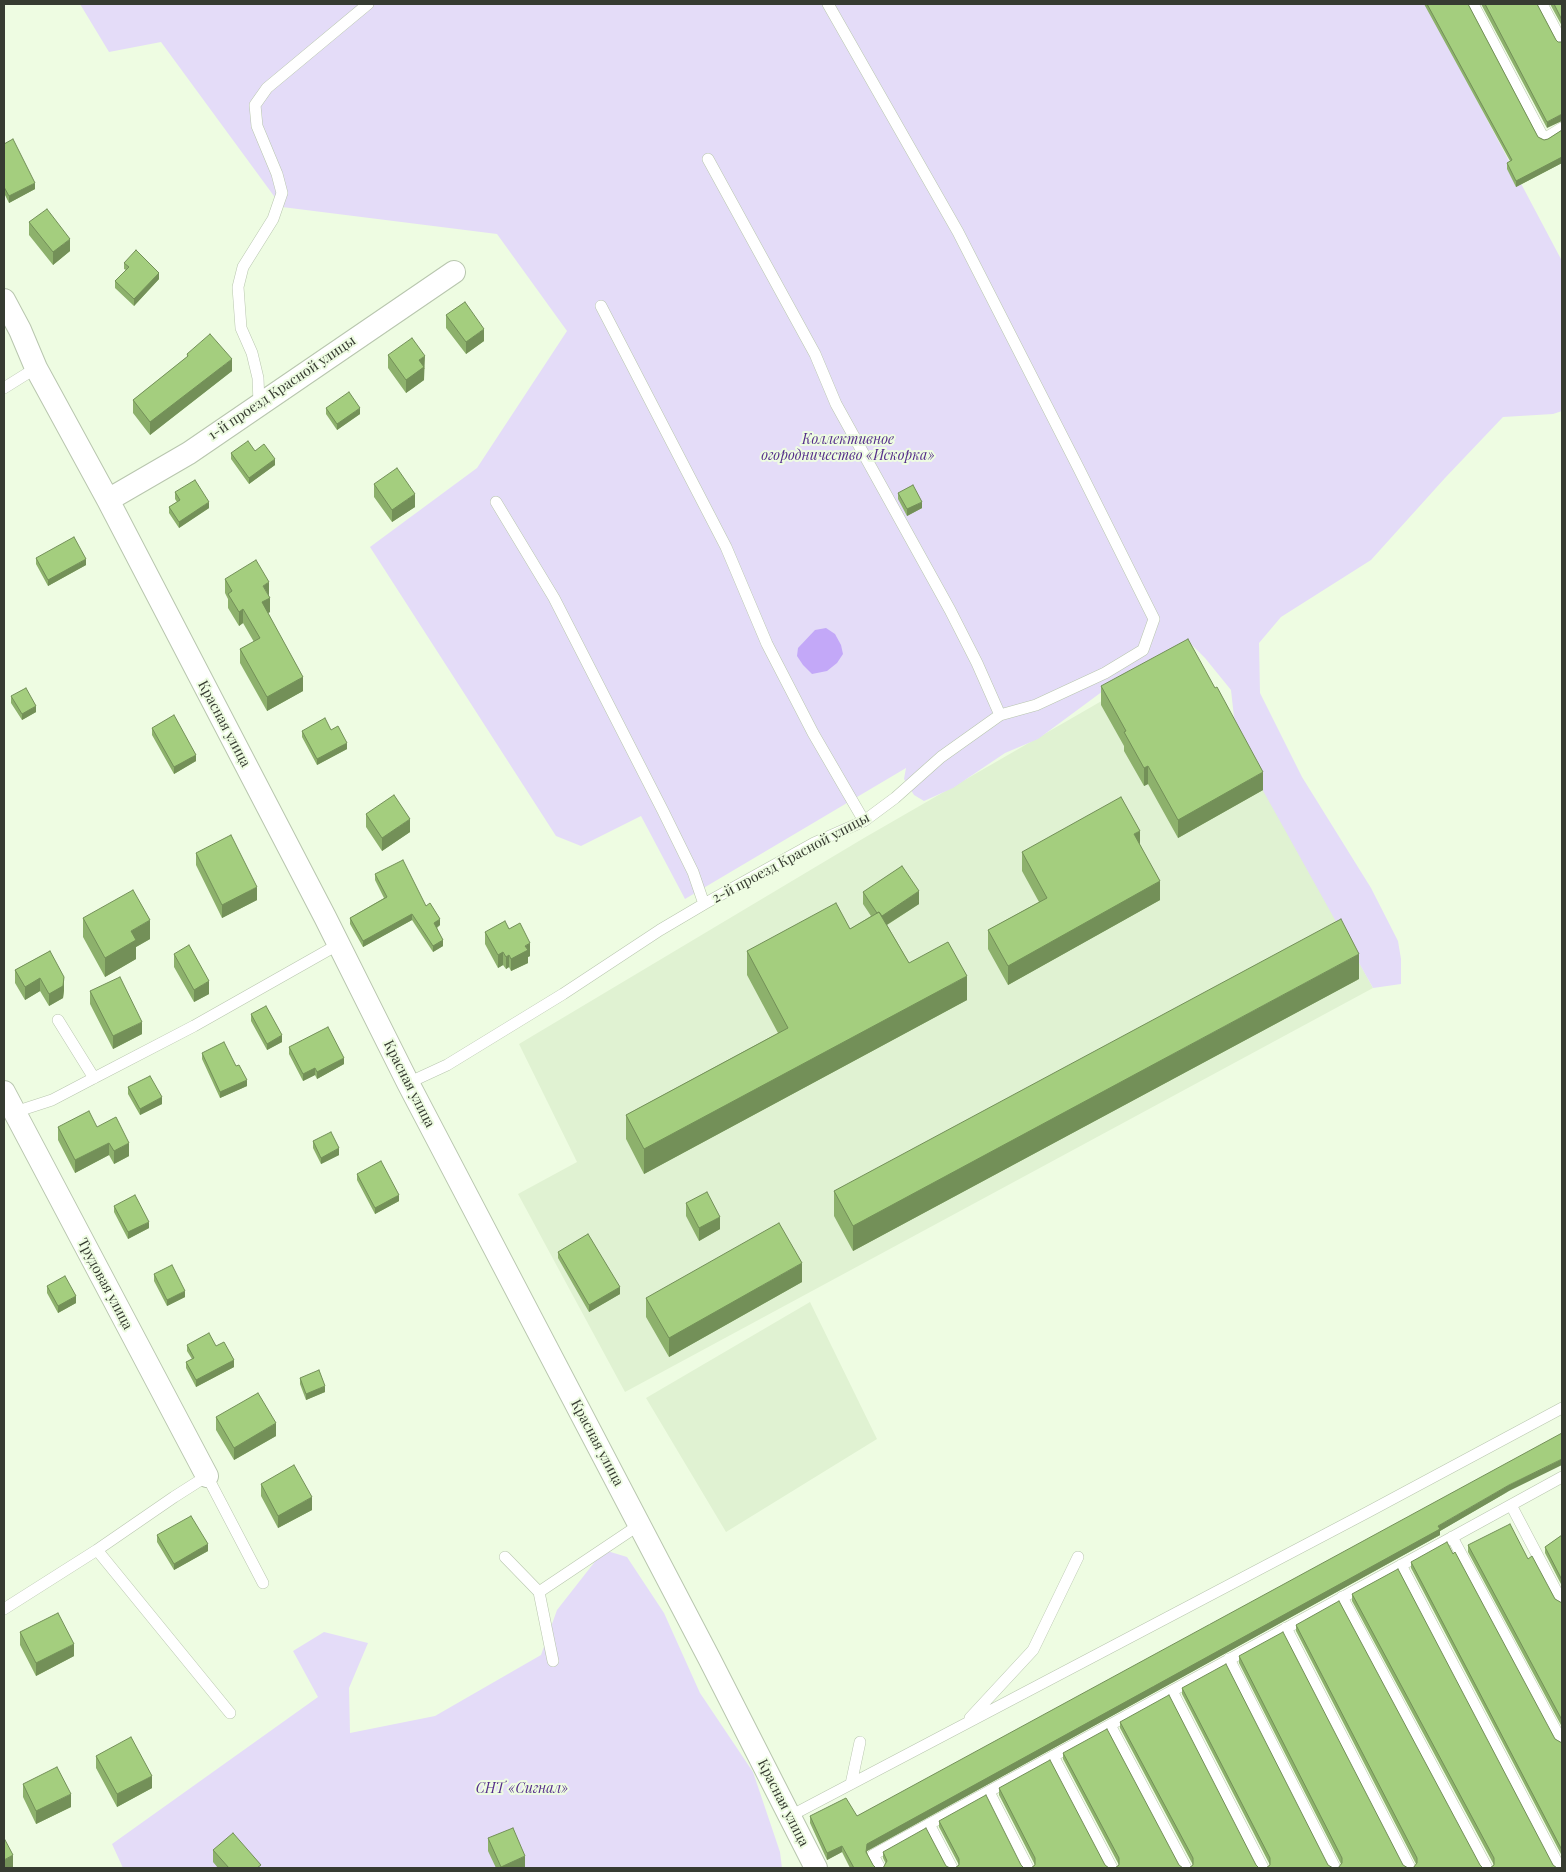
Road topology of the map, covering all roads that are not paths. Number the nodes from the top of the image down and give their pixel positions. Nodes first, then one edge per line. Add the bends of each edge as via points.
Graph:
1 (368, 4) edge
2 (828, 4) edge
3 (1474, 4) edge
4 (1542, 4) edge
5 (1562, 42) edge
6 (1562, 128) edge
7 (708, 159) dead end
8 (454, 272) dead end
9 (4, 300) edge
10 (601, 306) dead end
11 (36, 368) junction
12 (4, 388) edge
13 (259, 403) junction
14 (108, 500) junction
15 (496, 502) dead end
16 (1000, 715) junction
17 (864, 820) junction
18 (704, 904) junction
19 (339, 944) junction
20 (58, 1020) dead end
21 (94, 1078) junction
22 (408, 1083) junction
23 (4, 1092) edge
24 (9, 1113) edge
25 (1562, 1408) edge
26 (207, 1476) junction
27 (1562, 1477) edge
28 (1511, 1505) junction
29 (639, 1525) junction
30 (1452, 1537) junction
31 (97, 1550) junction
32 (505, 1557) dead end
33 (1078, 1558) dead end
34 (1401, 1565) junction
35 (263, 1583) dead end
36 (539, 1592) junction
37 (1342, 1597) junction
38 (1562, 1602) edge
39 (4, 1609) edge
40 (1286, 1628) junction
41 (1229, 1660) junction
42 (553, 1661) dead end
43 (1172, 1691) junction
44 (230, 1713) dead end
45 (1110, 1724) junction
46 (963, 1725) junction
47 (860, 1742) dead end
48 (1562, 1742) edge
49 (1053, 1756) junction
50 (851, 1784) junction
51 (988, 1792) junction
52 (792, 1815) junction
53 (929, 1824) junction
54 (816, 1868) edge
55 (880, 1868) edge
56 (952, 1868) edge
57 (1028, 1868) edge
58 (1112, 1868) edge
59 (1186, 1868) edge
60 (1263, 1868) edge
61 (1335, 1868) edge
62 (1410, 1868) edge
63 (1487, 1868) edge
64 (1560, 1868) edge

1 - 13 lane via 267,88 255,105 256,126 282,193 273,219 243,267 238,287 241,328 258,378
2 - 16 lane, 2-й проезд Красной улицы via 958,232 1154,619 1143,650 1104,673 1036,705
3 - 6 lane via 1544,139
4 - 5 lane
7 - 16 lane via 815,354 836,404 950,610
8 - 13 street, 1-й проезд Красной улицы
9 - 11 street, Красная улица
10 - 17 lane via 726,547 766,644
11 - 12 lane
11 - 14 street, Красная улица
13 - 14 street, 1-й проезд Красной улицы via 189,452
14 - 19 street, Красная улица
15 - 18 lane via 554,598 693,872
16 - 17 lane, 2-й проезд Красной улицы via 941,757 895,798
17 - 18 lane, 2-й проезд Красной улицы via 814,843
18 - 22 lane, 2-й проезд Красной улицы via 447,1065
19 - 21 lane
19 - 22 street, Красная улица
20 - 21 lane
21 - 24 lane via 52,1100
22 - 29 street, Красная улица
23 - 24 street, Трудовая улица
24 - 26 street, Трудовая улица
25 - 46 lane
26 - 31 lane
26 - 35 lane
27 - 28 lane
28 - 30 lane
28 - 38 lane
29 - 36 lane
29 - 52 street, Красная улица
30 - 34 lane
30 - 48 lane
31 - 39 lane
31 - 44 lane
32 - 36 lane
33 - 46 lane via 1033,1650
34 - 37 lane
34 - 64 lane
36 - 42 lane
37 - 40 lane
37 - 63 lane
40 - 41 lane
40 - 62 lane
41 - 43 lane
41 - 61 lane
43 - 45 lane
43 - 60 lane
45 - 49 lane
45 - 59 lane
46 - 50 lane
47 - 50 lane
49 - 51 lane
49 - 58 lane
50 - 52 lane
51 - 53 lane
51 - 57 lane
52 - 54 street, Красная улица
53 - 55 lane via 873,1855
53 - 56 lane

